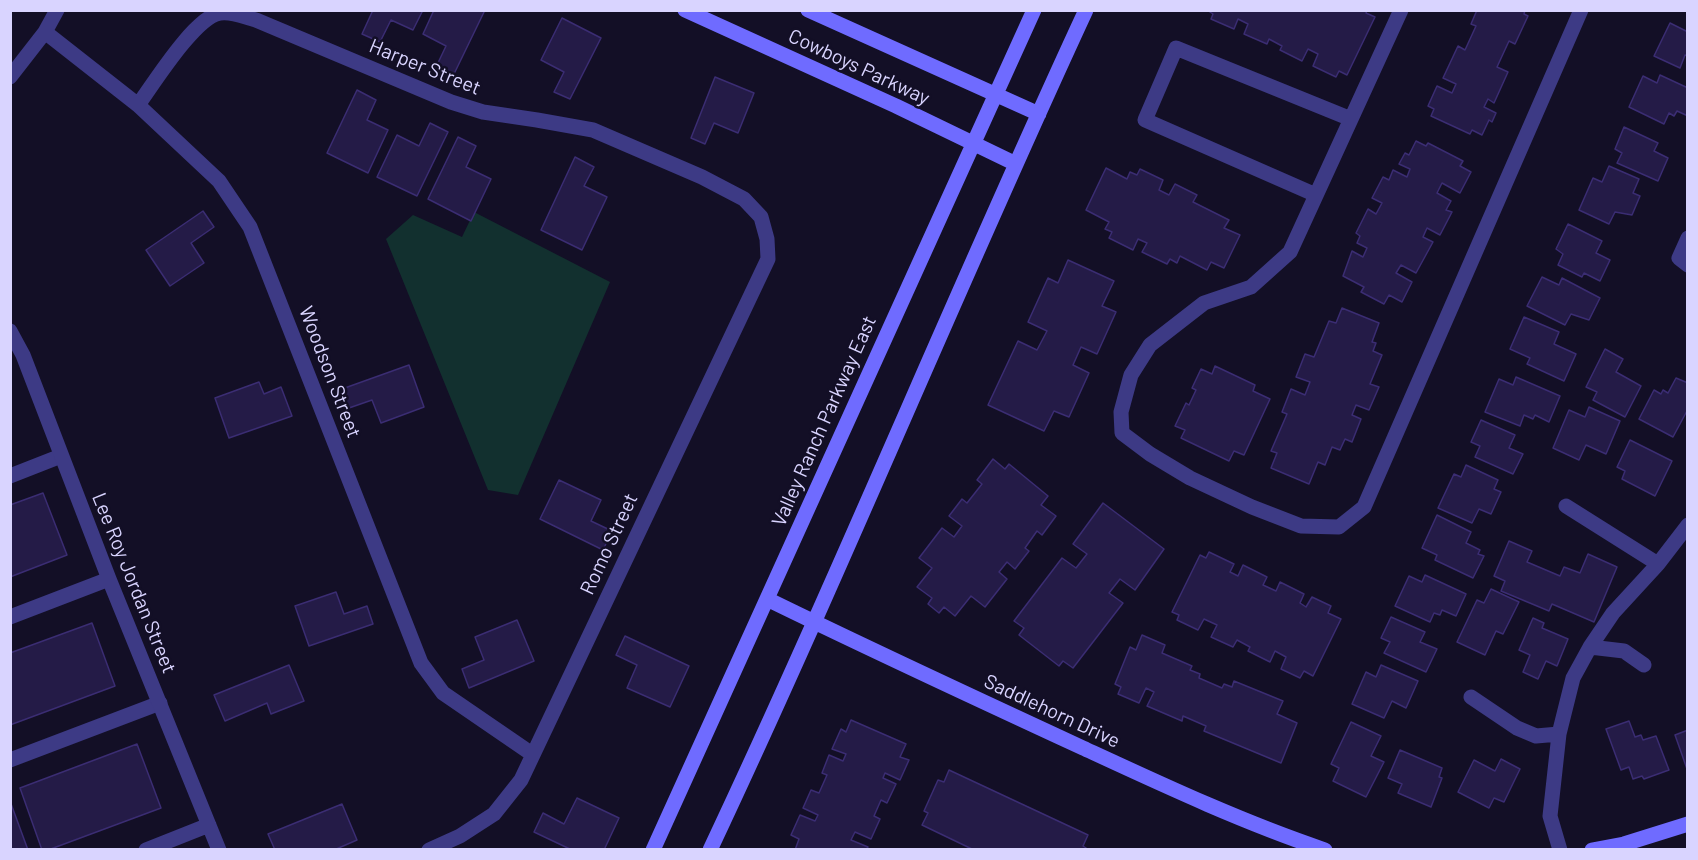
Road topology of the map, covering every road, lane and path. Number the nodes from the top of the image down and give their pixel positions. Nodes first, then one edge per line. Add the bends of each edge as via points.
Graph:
1 (57, 10) edge
2 (685, 10) edge
3 (808, 10) edge
4 (1034, 10) edge
5 (1086, 10) edge
6 (1401, 10) edge
7 (1581, 10) edge
8 (45, 32) junction
9 (10, 77) edge
10 (995, 96) junction
11 (138, 105) junction
12 (1039, 114) junction
13 (1351, 120) junction
14 (972, 144) junction
15 (1016, 164) junction
16 (1316, 195) junction
17 (760, 217) joint
18 (1688, 238) edge
19 (1688, 265) edge
20 (10, 331) edge
21 (61, 456) junction
22 (10, 476) edge
23 (1566, 506) dead end
24 (1688, 525) edge
25 (1658, 564) junction
26 (109, 579) junction
27 (766, 599) junction
28 (10, 617) edge
29 (815, 622) junction
30 (1590, 647) junction
31 (1644, 665) dead end
32 (1471, 697) dead end
33 (159, 703) junction
34 (1558, 734) junction
35 (532, 754) junction
36 (10, 760) edge
37 (1688, 824) edge
38 (209, 825) junction
39 (146, 849) edge
40 (219, 849) edge
41 (429, 849) edge
42 (653, 849) edge
43 (710, 849) edge
44 (1325, 849) edge
45 (1560, 849) edge
46 (1592, 849) edge

1 - 8 street
2 - 14 main road, Cowboys Parkway
3 - 10 main road, Cowboys Parkway
4 - 10 main road, Valley Ranch Parkway East
5 - 12 main road
6 - 13 street
7 - 16 street via 1364,507 1339,527 1301,526 1252,507 1190,478 1122,433 1121,412 1131,375 1150,345 1204,303 1251,286 1290,252
8 - 9 street
8 - 11 street, Woodson Street
10 - 12 main road, Cowboys Parkway
10 - 14 main road, Valley Ranch Parkway East
11 - 17 street, Harper Street via 196,27 217,13 229,12 451,102 483,112 592,130 702,177 744,199
11 - 35 street, Woodson Street via 219,181 250,227 422,663 443,693
12 - 15 main road
13 - 16 street
13 - 16 street via 1176,48 1145,120
14 - 15 main road, Cowboys Parkway
14 - 27 main road, Valley Ranch Parkway East
15 - 29 main road
17 - 35 street, Romo Street via 768,259
18 - 19 street via 1679,258
20 - 21 street, Lee Roy Jordan Street
21 - 22 street
21 - 26 street, Lee Roy Jordan Street
23 - 25 street
24 - 25 street
25 - 30 street via 1613,613
26 - 28 street
26 - 33 street, Lee Roy Jordan Street
27 - 29 main road, Saddlehorn Drive
27 - 42 main road, Valley Ranch Parkway East
29 - 43 main road
29 - 44 main road, Saddlehorn Drive via 1224,813
30 - 31 street via 1624,651
30 - 34 street via 1573,678
32 - 34 street via 1517,728 1536,736
33 - 36 street
33 - 38 street, Lee Roy Jordan Street
34 - 45 street via 1550,816
35 - 41 street, Romo Street via 521,780 494,814 460,836
37 - 46 main road via 1624,844
38 - 39 street
38 - 40 street, Lee Roy Jordan Street

